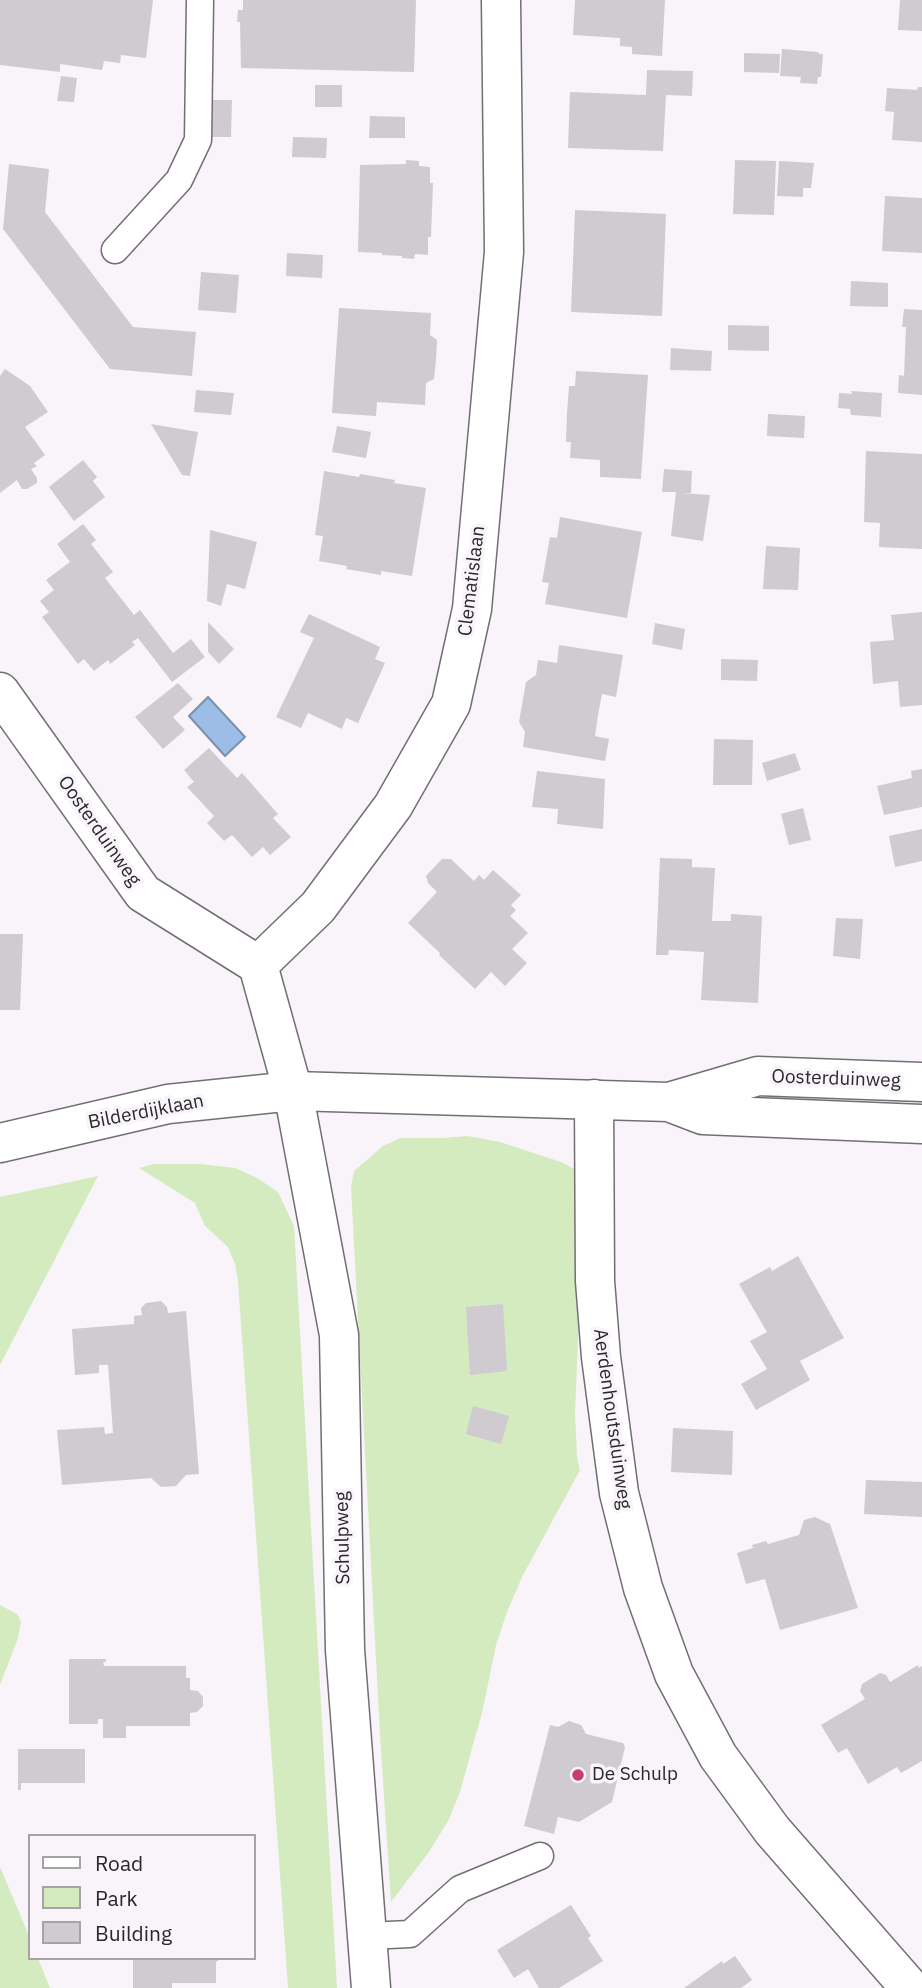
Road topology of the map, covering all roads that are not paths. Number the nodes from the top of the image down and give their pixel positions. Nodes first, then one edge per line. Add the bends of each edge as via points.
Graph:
1 (200, 0) edge
2 (500, 0) edge
3 (115, 250) dead end
4 (0, 692) edge
5 (258, 965) junction
6 (922, 1082) edge
7 (293, 1091) junction
8 (594, 1099) junction
9 (669, 1102) junction
10 (922, 1124) edge
11 (0, 1143) edge
12 (540, 1856) dead end
13 (367, 1936) junction
14 (371, 1988) edge
15 (910, 1988) edge

1 - 3 lane via 198,140 179,180
2 - 5 street, Clematislaan via 504,252 472,609 451,704 393,806 368,840 318,907
4 - 5 street, Oosterduinweg via 143,893
5 - 7 street
6 - 9 street, Oosterduinweg via 758,1076
7 - 8 street, Oosterduinweg
7 - 11 street, Bilderdijklaan via 169,1104
7 - 13 street, Schulpweg via 339,1335 345,1650
8 - 9 street, Oosterduinweg
8 - 15 street, Aerdenhoutsduinweg via 595,1282 601,1357 619,1493 643,1588 674,1674 718,1756 772,1830
9 - 10 street, Oosterduinweg via 703,1115
12 - 13 lane via 460,1889 410,1934
13 - 14 street, Schulpweg

